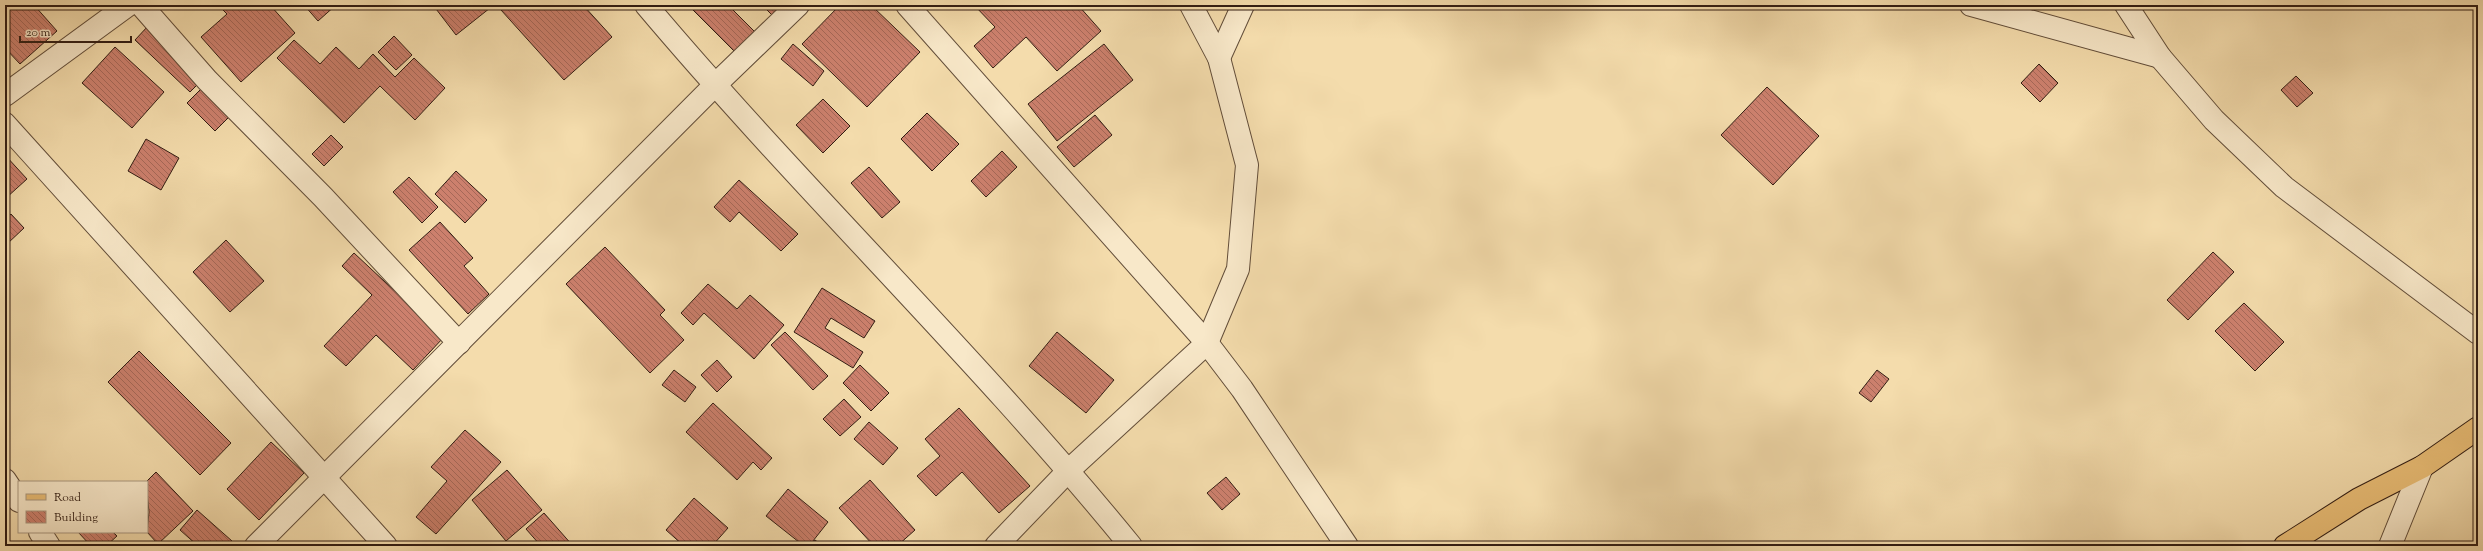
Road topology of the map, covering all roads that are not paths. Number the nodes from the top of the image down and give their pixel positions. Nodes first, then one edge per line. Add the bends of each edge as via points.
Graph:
1 (128, 5) edge
2 (141, 5) edge
3 (646, 5) edge
4 (798, 5) edge
5 (907, 5) edge
6 (1191, 5) edge
7 (1243, 5) edge
8 (1970, 5) edge
9 (2126, 5) edge
10 (2160, 57) junction
11 (1219, 58) junction
12 (714, 86) junction
13 (5, 95) edge
14 (5, 124) edge
15 (2478, 333) edge
16 (1207, 343) junction
17 (459, 344) junction
18 (2478, 428) edge
19 (2422, 467) junction
20 (1069, 470) junction
21 (324, 479) junction
22 (5, 480) edge
23 (18, 500) edge
24 (41, 533) edge
25 (49, 546) edge
26 (256, 546) edge
27 (386, 546) edge
28 (996, 546) edge
29 (1131, 546) edge
30 (1347, 546) edge
31 (2285, 546) edge
32 (2390, 546) edge

1 - 13 street
2 - 17 street via 207,80 323,197
3 - 12 street
4 - 12 street
5 - 16 street
6 - 11 street
7 - 11 street
8 - 10 street
9 - 10 street
10 - 15 street via 2214,120 2284,187
11 - 16 street via 1247,164 1238,268
12 - 17 street
12 - 20 street
14 - 21 street
16 - 20 street
16 - 30 street via 1242,389
17 - 21 street
18 - 19 main road
19 - 31 main road via 2360,499
19 - 32 street
20 - 28 street
20 - 29 street
21 - 26 street
21 - 27 street
22 - 23 street
24 - 25 street

